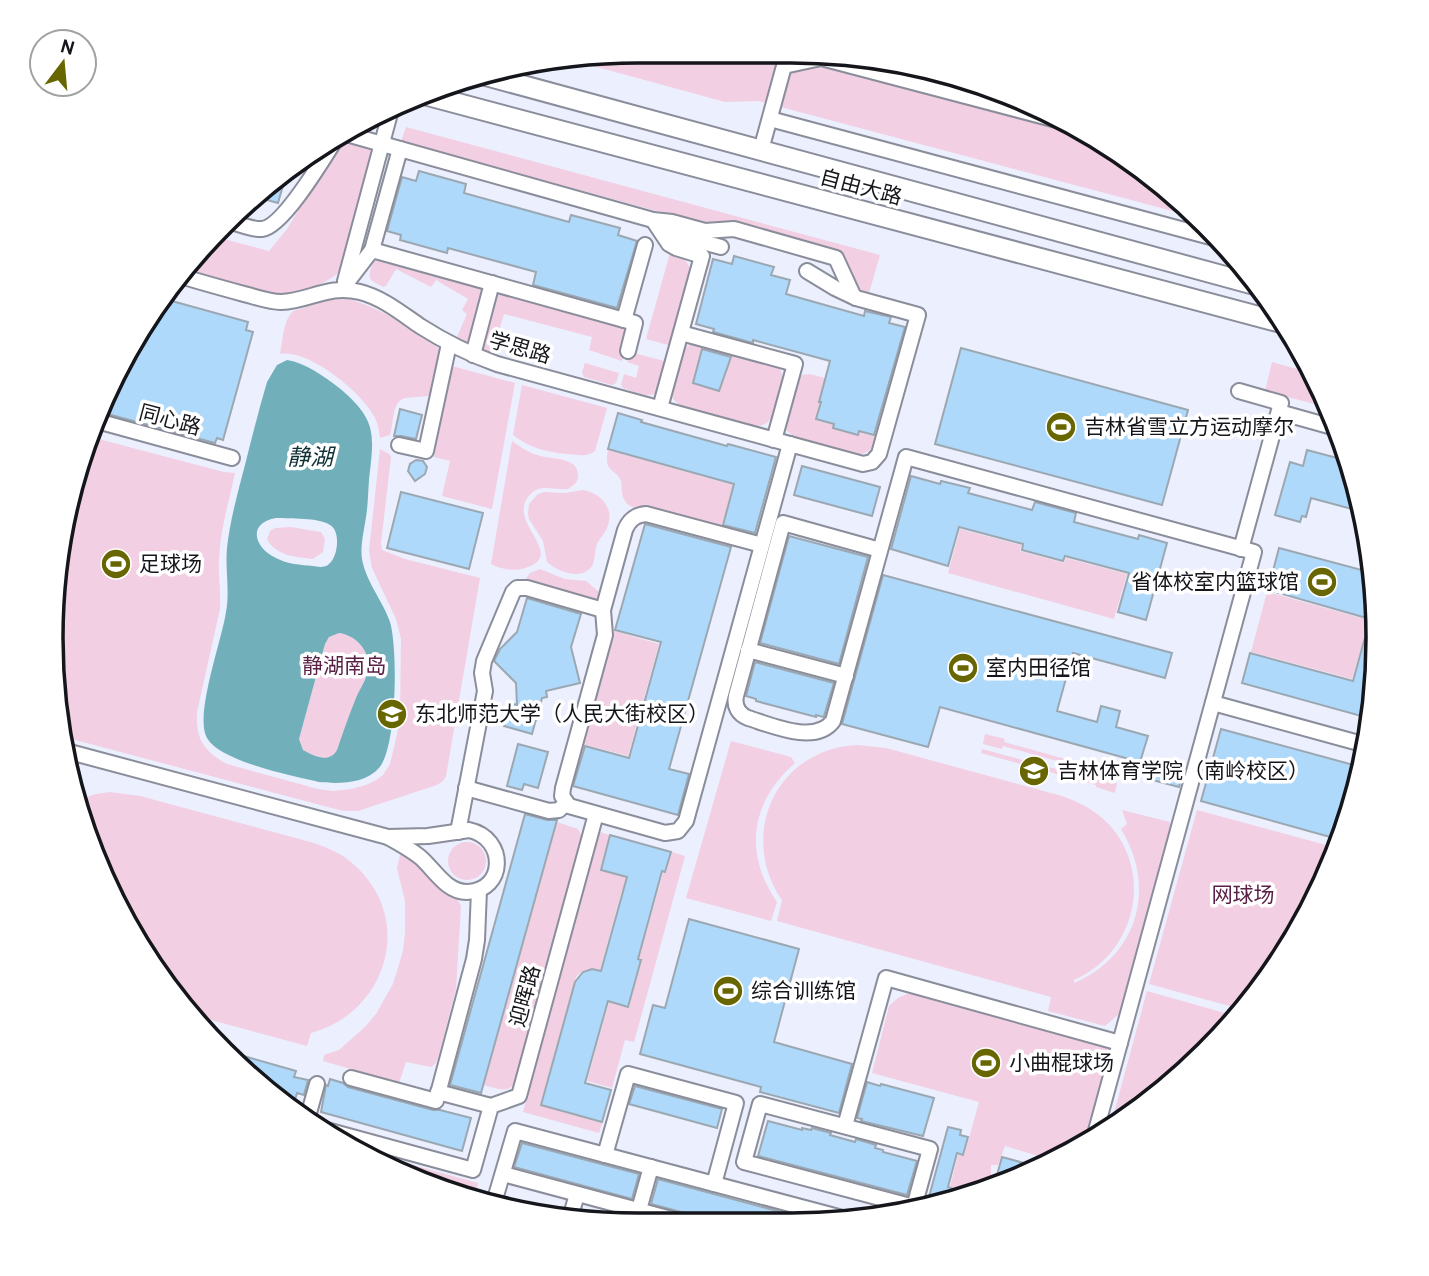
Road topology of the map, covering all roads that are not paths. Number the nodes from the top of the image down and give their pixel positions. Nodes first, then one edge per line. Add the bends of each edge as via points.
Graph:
1 (799, 63) edge
2 (852, 66) edge
3 (502, 80) edge
4 (440, 99) edge
5 (1016, 109) edge
6 (769, 119) junction
7 (388, 120) edge
8 (356, 137) edge
9 (382, 144) junction
10 (400, 149) junction
11 (761, 150) junction
12 (325, 156) edge
13 (653, 219) junction
14 (239, 224) edge
15 (1201, 234) edge
16 (645, 245) dead end
17 (721, 247) dead end
18 (372, 250) junction
19 (807, 271) dead end
20 (190, 279) edge
21 (1241, 281) edge
22 (492, 283) junction
23 (342, 289) junction
24 (856, 298) junction
25 (1269, 319) edge
26 (624, 320) junction
27 (681, 333) junction
28 (449, 344) junction
29 (628, 351) dead end
30 (473, 355) junction
31 (1239, 391) dead end
32 (660, 408) junction
33 (1279, 412) junction
34 (105, 423) edge
35 (1325, 425) edge
36 (774, 440) junction
37 (790, 444) junction
38 (399, 445) dead end
39 (232, 458) dead end
40 (762, 545) junction
41 (1241, 549) junction
42 (880, 550) junction
43 (603, 610) junction
44 (748, 650) junction
45 (846, 676) junction
46 (1213, 703) junction
47 (1356, 742) edge
48 (75, 753) edge
49 (466, 788) junction
50 (566, 803) junction
51 (596, 814) junction
52 (458, 832) junction
53 (388, 837) junction
54 (479, 890) junction
55 (1120, 1043) junction
56 (351, 1078) dead end
57 (317, 1084) dead end
58 (438, 1092) junction
59 (491, 1106) junction
60 (310, 1110) edge
61 (1098, 1124) edge
62 (845, 1126) junction
63 (352, 1137) edge
64 (606, 1155) junction
65 (651, 1167) junction
66 (503, 1174) junction
67 (713, 1184) junction
68 (577, 1194) junction
69 (496, 1195) edge
70 (916, 1199) edge
71 (898, 1203) edge
72 (573, 1209) edge
73 (626, 1213) edge
74 (638, 1213) edge
75 (805, 1213) edge

1 - 6 street via 784,66
2 - 5 street
3 - 11 main road, 自由大路
4 - 25 main road, 自由大路
6 - 11 street
6 - 15 street
7 - 9 street
8 - 9 street
9 - 10 street
9 - 23 street
10 - 13 street
10 - 18 street
11 - 21 main road, 自由大路
12 - 14 street via 271,226 259,230
13 - 17 street via 673,234
13 - 24 street via 705,231 734,229 836,258
13 - 27 street via 669,244 702,256
16 - 26 street
18 - 22 street
18 - 23 street
19 - 24 street
20 - 23 street, 学思路 via 271,301
22 - 26 street
22 - 30 street
23 - 28 street, 学思路 via 371,295
24 - 37 street, 学思路 via 918,315 878,454 863,464
26 - 29 street via 635,323
27 - 32 street
27 - 36 street via 795,365
28 - 30 street, 学思路
28 - 38 street via 426,451
30 - 32 street, 学思路
31 - 33 street via 1281,403
32 - 36 street, 学思路
33 - 35 street
33 - 41 street
34 - 39 street, 同心路
36 - 37 street, 学思路
37 - 40 street
40 - 43 street via 640,514 627,525
40 - 51 street via 683,827 665,833
41 - 42 street via 906,457
41 - 46 street via 1254,552
42 - 44 street via 783,523
42 - 45 street
43 - 49 street via 527,588 513,592 484,661 485,691
43 - 50 street via 605,635 563,788
44 - 45 street
44 - 45 street via 736,696 737,710 769,724 808,733 828,727 834,721
46 - 47 street
46 - 55 street
48 - 53 street
49 - 50 street via 549,811
49 - 52 street
50 - 51 street
51 - 59 street, 迎晖路 via 519,1096
52 - 53 street
52 - 54 street via 483,835 494,846 495,874
53 - 54 street via 412,851 450,887 464,892
54 - 58 street via 474,960
55 - 61 street
55 - 62 street via 886,978
56 - 58 street via 436,1101
57 - 60 street
58 - 59 street
59 - 63 street via 474,1170
62 - 70 street via 930,1149
62 - 71 street via 760,1104 744,1162
64 - 65 street
64 - 66 street via 515,1131
64 - 67 street via 628,1074 723,1099 736,1103
65 - 67 street
65 - 74 street
66 - 68 street
66 - 69 street
67 - 75 street
68 - 72 street
68 - 73 street

